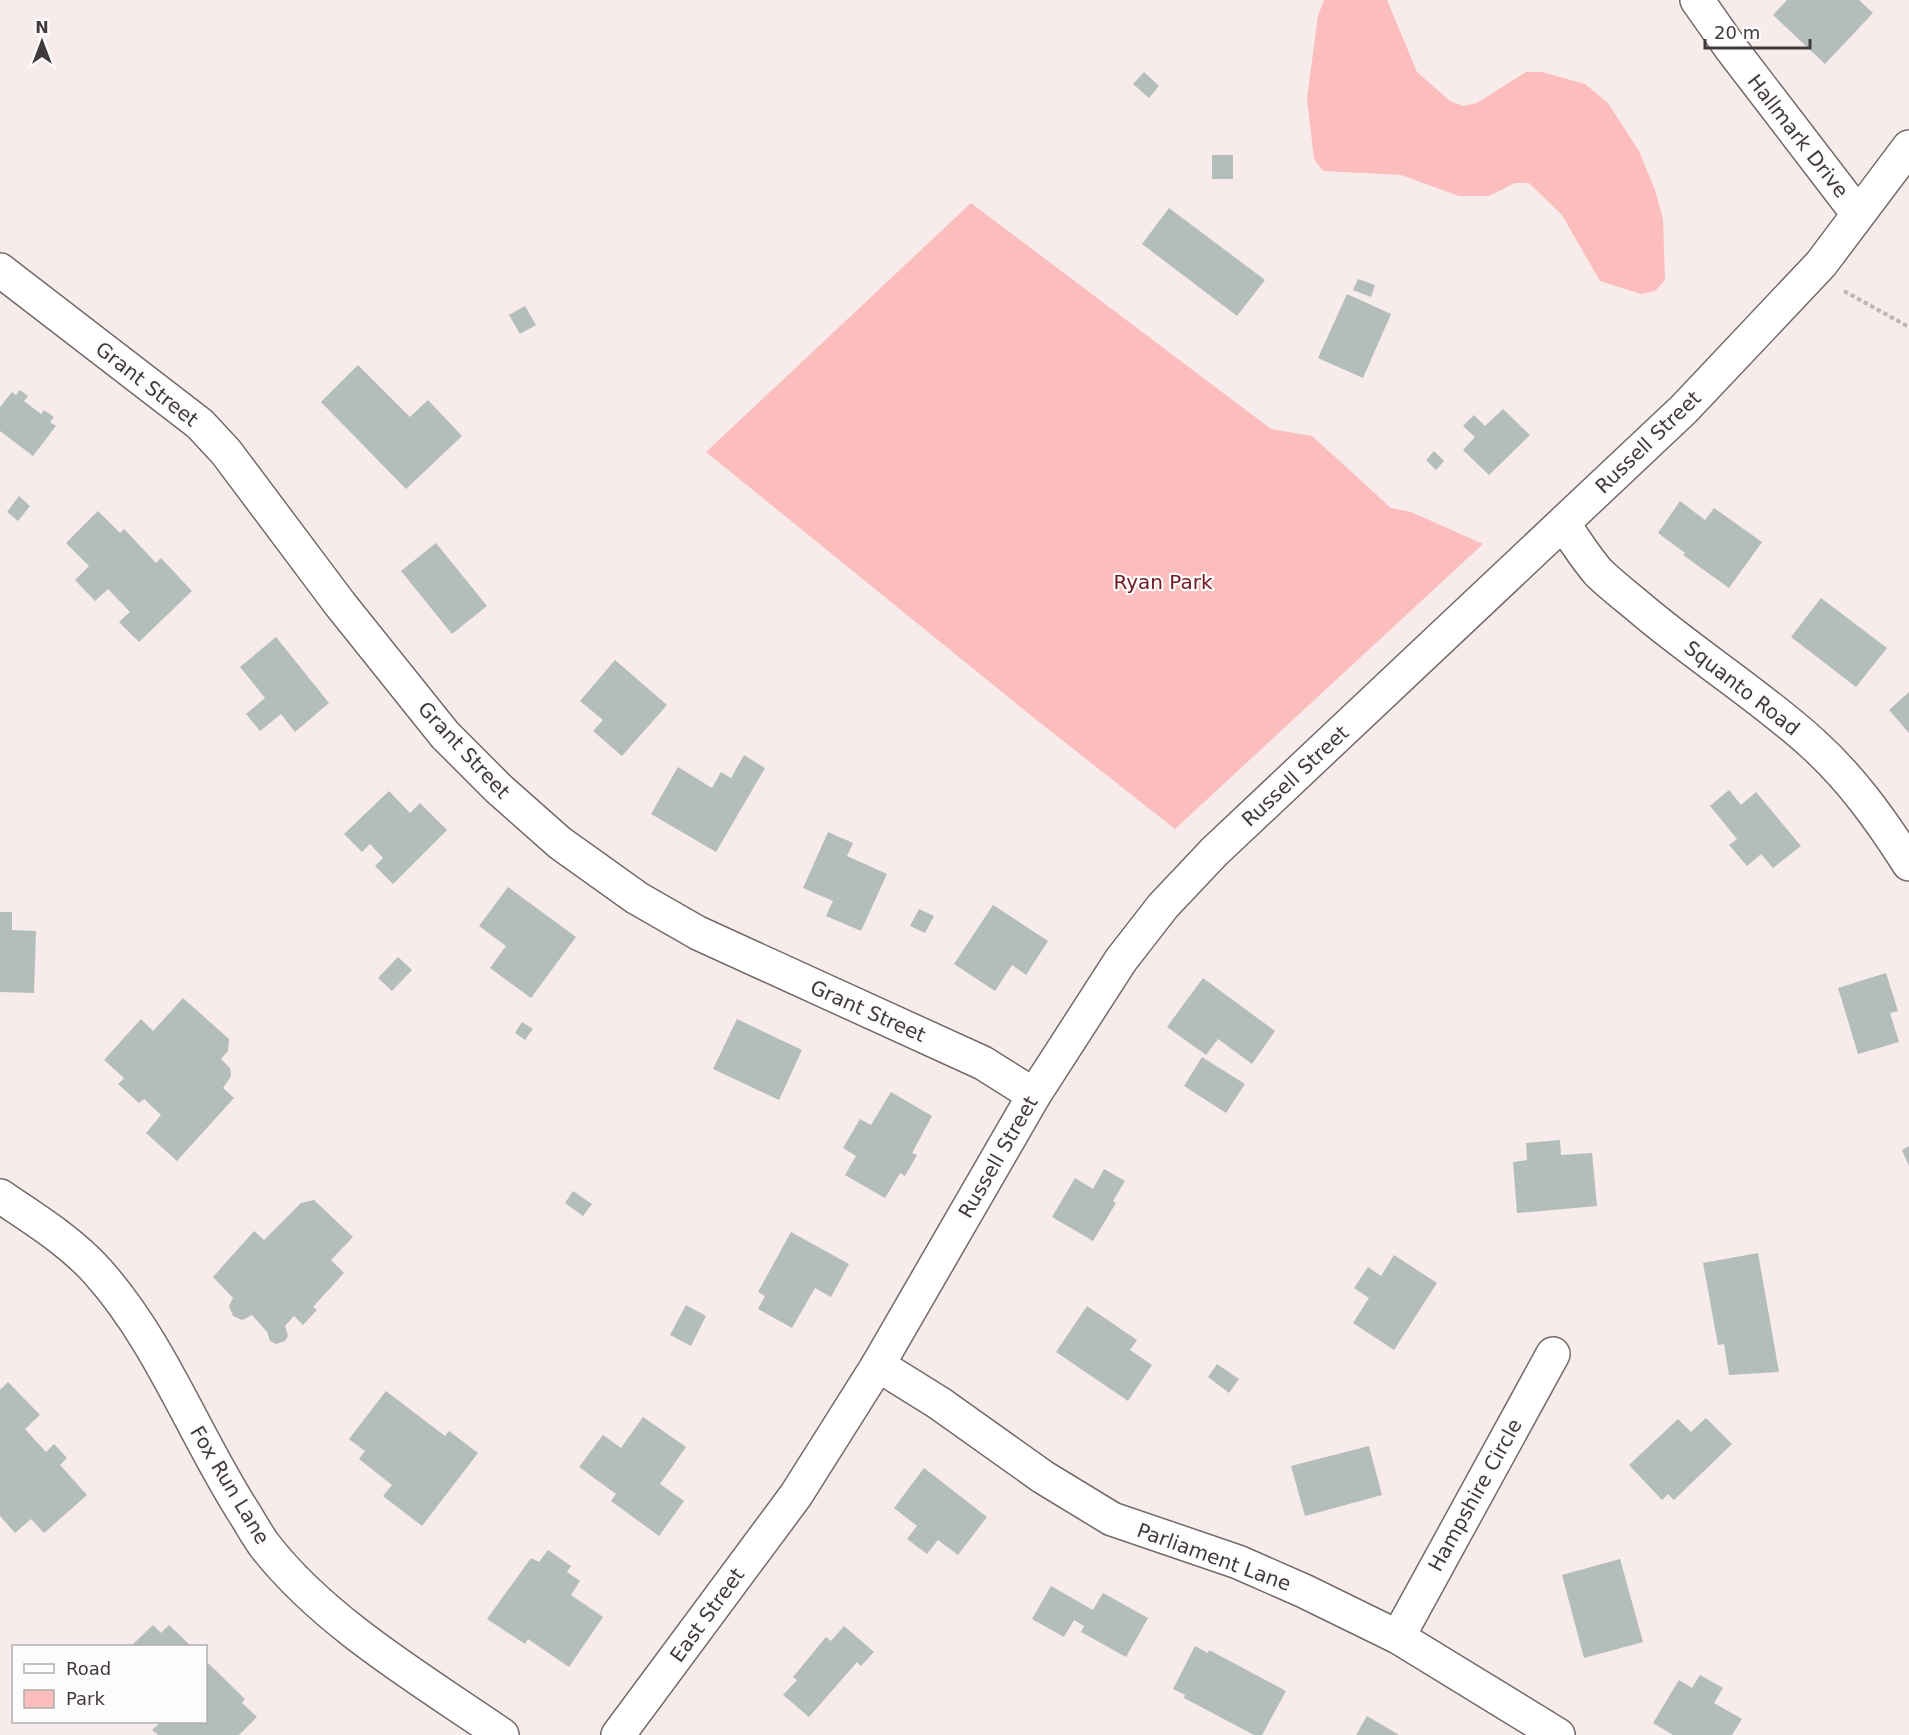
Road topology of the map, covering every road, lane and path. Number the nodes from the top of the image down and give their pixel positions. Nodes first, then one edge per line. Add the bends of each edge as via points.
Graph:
1 (1697, 0) edge
2 (1909, 147) edge
3 (1858, 214) junction
4 (1821, 264) junction
5 (0, 270) edge
6 (1909, 327) edge
7 (1563, 524) junction
8 (1909, 864) edge
9 (1034, 1095) junction
10 (0, 1196) edge
11 (1553, 1354) dead end
12 (878, 1365) junction
13 (796, 1495) joint
14 (1398, 1637) junction
15 (502, 1735) edge
16 (618, 1735) edge
17 (1558, 1735) edge

1 - 3 street, Hallmark Drive
2 - 3 street, Russell Street
3 - 4 street, Russell Street
4 - 6 path via 1837,286
4 - 7 street, Russell Street via 1684,409
5 - 9 street, Grant Street via 200,424 226,452 445,735 561,843 637,898 698,933 983,1063
7 - 8 street, Squanto Road via 1608,581 1812,743 1847,778
7 - 9 street, Russell Street via 1188,878 1121,960
9 - 12 street, Russell Street
10 - 15 street, Fox Run Lane via 56,1234 96,1270 125,1306 153,1349 221,1477 264,1545 302,1588 348,1627
11 - 14 street, Hampshire Circle
12 - 13 street, Russell Street
12 - 14 street, Parliament Lane via 1112,1519 1268,1574
13 - 16 street, East Street
14 - 17 street, Parliament Lane

